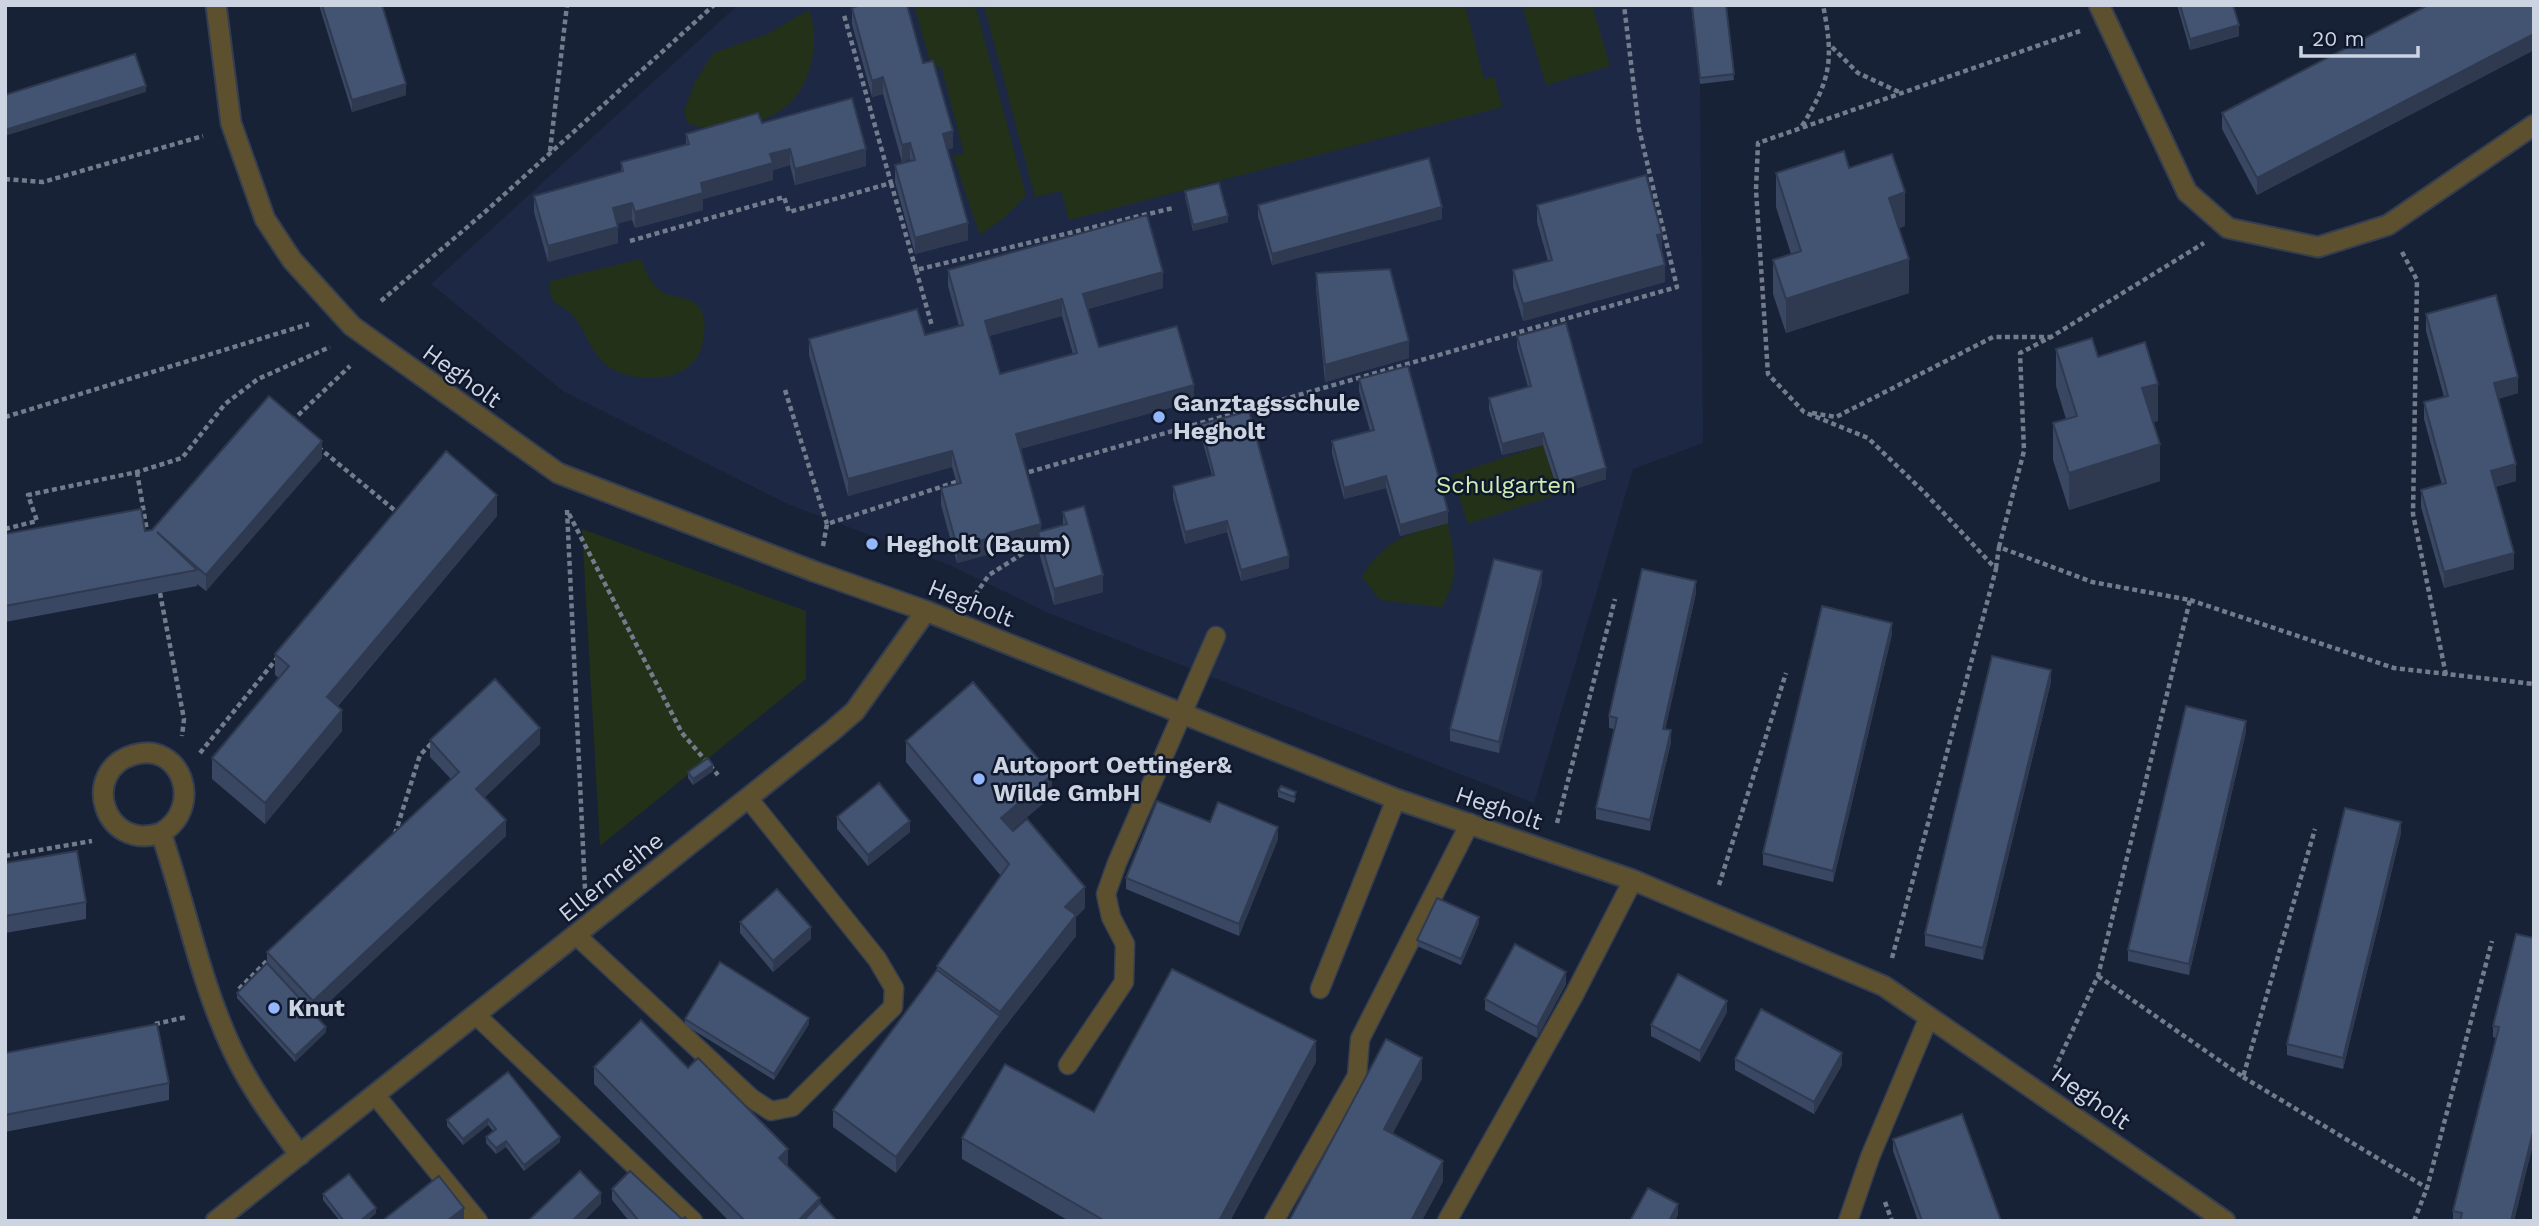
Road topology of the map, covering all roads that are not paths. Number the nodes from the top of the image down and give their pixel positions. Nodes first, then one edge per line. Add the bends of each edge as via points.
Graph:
1 (216, 5) edge
2 (2103, 13) edge
3 (2534, 125) edge
4 (926, 611) junction
5 (1216, 636) dead end
6 (1180, 714) junction
7 (748, 799) junction
8 (1396, 799) junction
9 (1470, 823) junction
10 (161, 833) junction
11 (1633, 880) junction
12 (577, 936) junction
13 (1320, 989) dead end
14 (477, 1016) junction
15 (1929, 1017) junction
16 (1068, 1065) dead end
17 (376, 1096) junction
18 (300, 1155) junction
19 (216, 1221) edge
20 (478, 1221) edge
21 (693, 1221) edge
22 (1274, 1221) edge
23 (1447, 1221) edge
24 (1848, 1221) edge
25 (2225, 1221) edge

1 - 4 street, Hegholt via 231,123 265,219 292,260 352,326 558,473
2 - 3 street via 2187,192 2228,228 2318,247 2388,225
4 - 6 street, Hegholt
4 - 7 street, Ellernreihe via 855,711
5 - 6 lane
6 - 8 street, Hegholt
6 - 16 lane via 1106,894 1125,944 1124,982
7 - 12 street, Ellernreihe
7 - 12 lane via 877,959 894,988 892,1007 792,1107 771,1111 751,1098
8 - 9 street, Hegholt
8 - 13 lane
9 - 11 street, Hegholt
9 - 22 lane via 1360,1039 1357,1076
10 - 10 street via 183,809 186,796 177,769 162,757 143,753 122,760 112,768 104,786 103,800 114,822 131,834
10 - 18 street via 216,1011 253,1089
11 - 15 street, Hegholt via 1884,986
11 - 23 lane
12 - 14 street, Ellernreihe
14 - 17 street, Ellernreihe
14 - 21 lane
15 - 24 lane
15 - 25 street, Hegholt
17 - 18 street, Ellernreihe
17 - 20 lane
18 - 19 street, Ellernreihe

